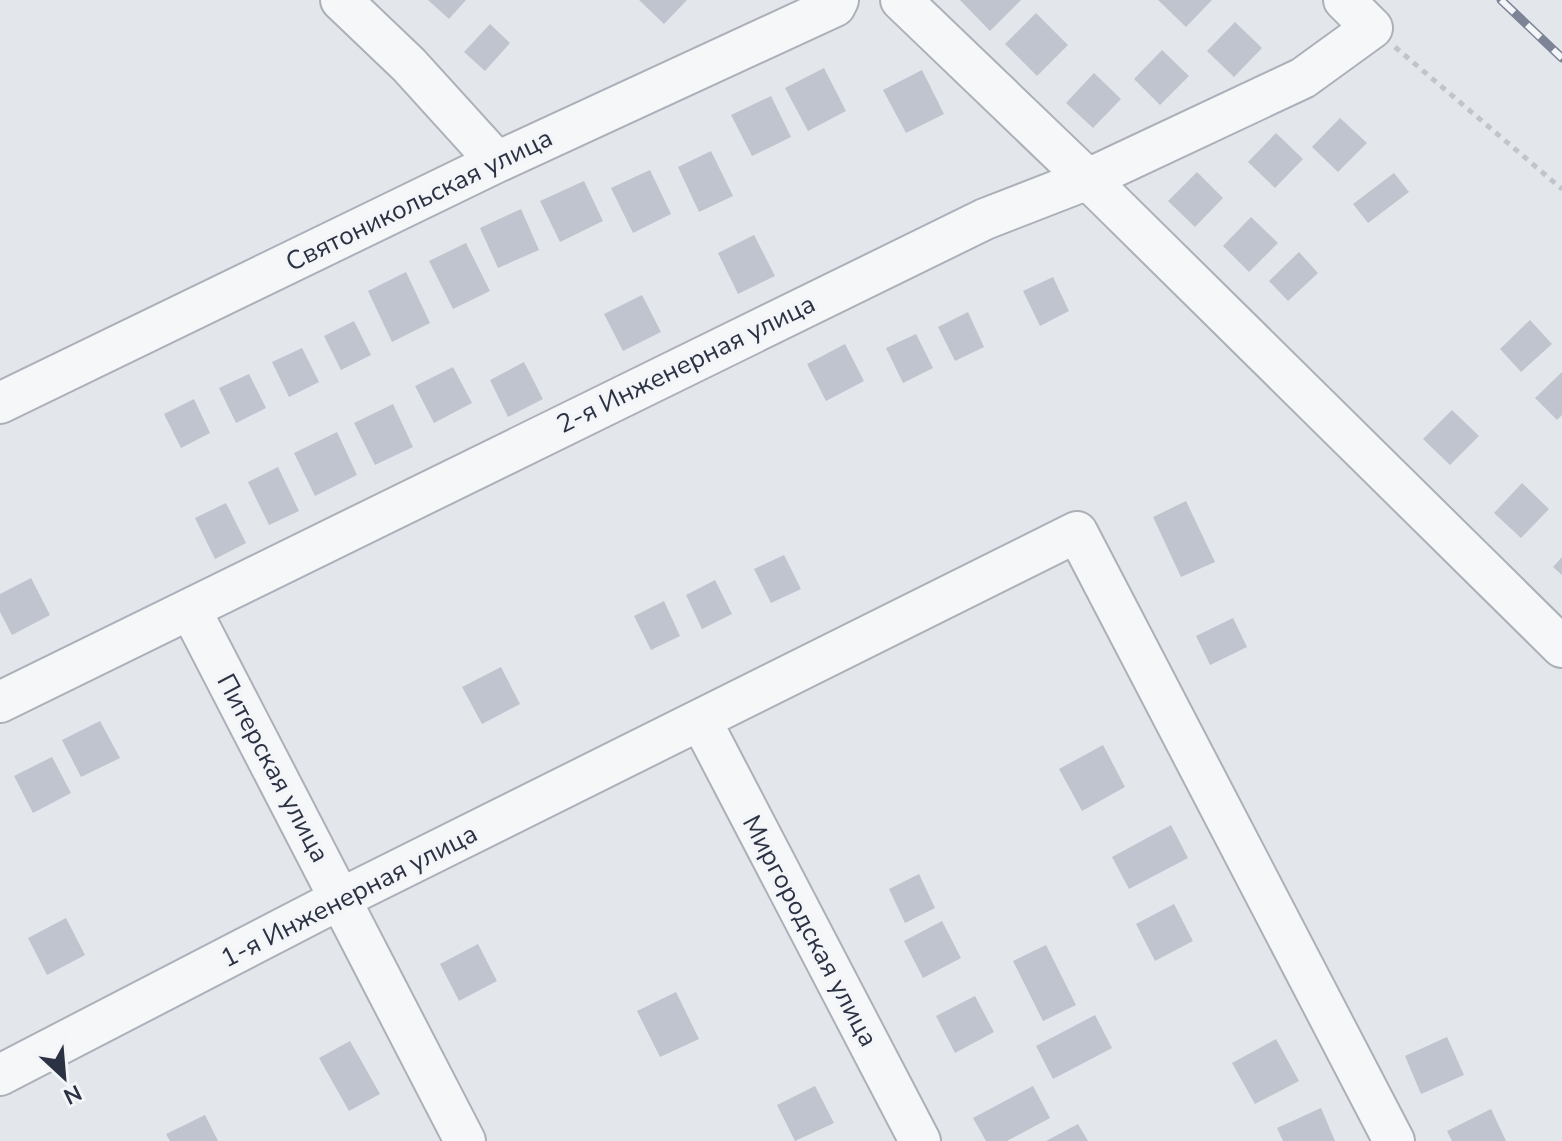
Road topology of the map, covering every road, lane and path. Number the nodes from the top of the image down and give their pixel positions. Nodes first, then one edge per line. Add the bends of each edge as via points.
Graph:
1 (341, 0) edge
2 (838, 0) edge
3 (901, 0) edge
4 (1344, 0) edge
5 (1372, 28) junction
6 (497, 162) junction
7 (1088, 179) junction
8 (1562, 189) edge
9 (0, 403) edge
10 (190, 609) junction
11 (1562, 647) edge
12 (0, 702) edge
13 (701, 721) junction
14 (342, 898) junction
15 (0, 1075) edge
16 (465, 1141) edge
17 (920, 1141) edge
18 (1394, 1141) edge

1 - 6 street
2 - 6 street, Святоникольская улица via 835,6
3 - 7 street
4 - 5 street
5 - 7 street, 2-я Инженерная улица via 1303,78
5 - 8 path
6 - 9 street, Святоникольская улица
7 - 10 street, 2-я Инженерная улица via 943,239
7 - 11 street
10 - 12 street, 2-я Инженерная улица
10 - 14 street, Питерская улица
13 - 14 street, 1-я Инженерная улица
13 - 17 street, Миргородская улица
13 - 18 street, 1-я Инженерная улица via 1077,532
14 - 15 street, 1-я Инженерная улица
14 - 16 street, Питерская улица

